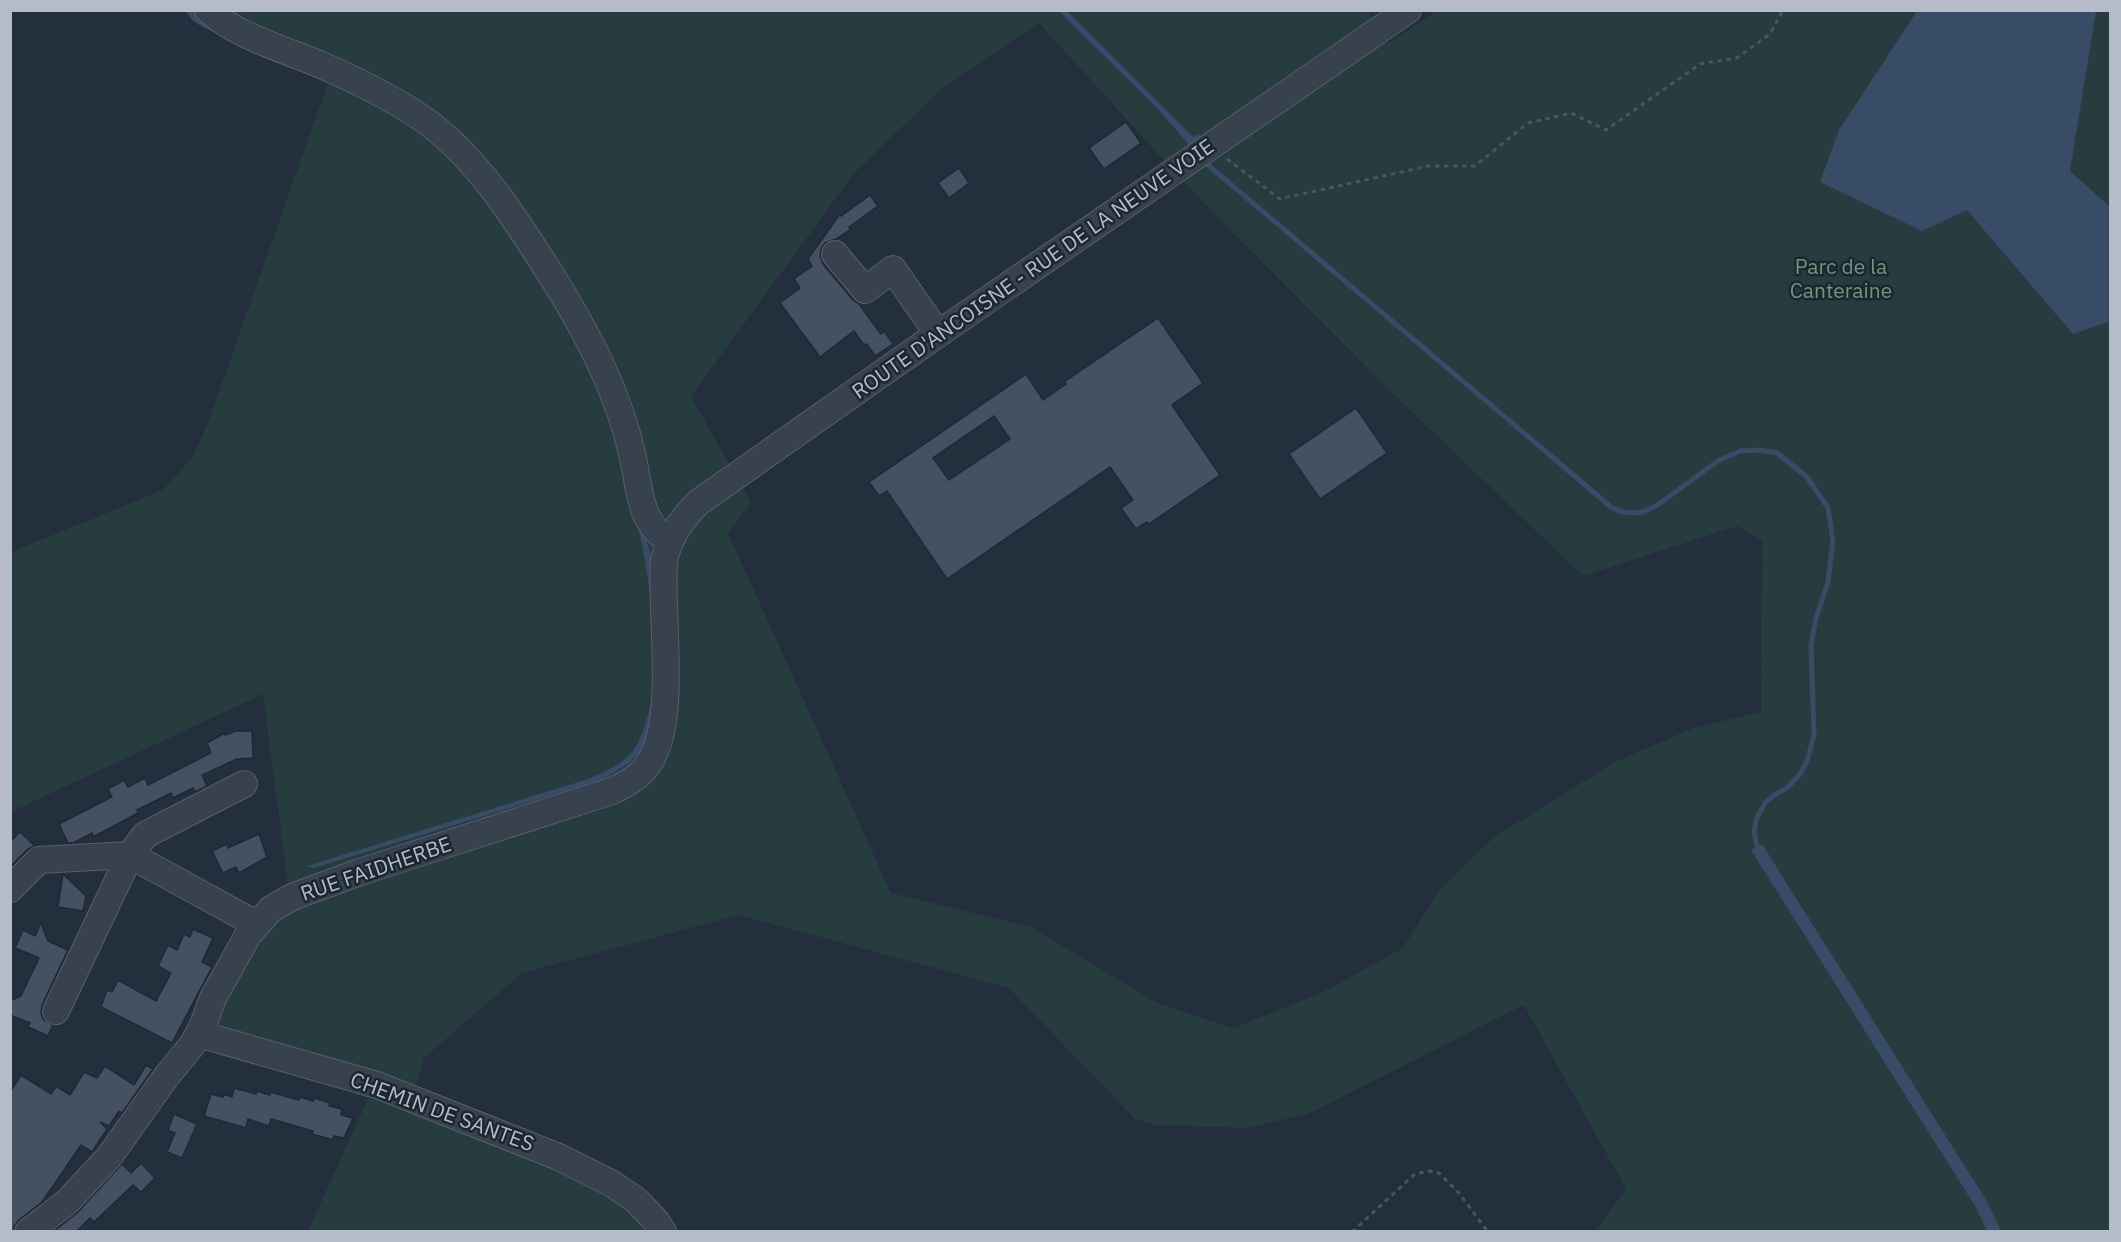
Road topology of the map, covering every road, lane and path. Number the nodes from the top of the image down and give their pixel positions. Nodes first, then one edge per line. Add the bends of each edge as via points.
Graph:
1 (208, 10) edge
2 (1408, 10) edge
3 (1783, 10) edge
4 (1210, 146) junction
5 (835, 254) dead end
6 (938, 334) junction
7 (670, 541) junction
8 (243, 784) dead end
9 (130, 855) junction
10 (10, 889) edge
11 (256, 924) junction
12 (56, 1011) dead end
13 (199, 1034) junction
14 (28, 1232) edge
15 (663, 1232) edge
16 (1352, 1232) edge
17 (1488, 1232) edge

1 - 7 street via 228,25 327,67 404,108 429,123 476,170 522,231 585,331 626,429 645,515 654,529
2 - 4 street, ROUTE D'ANCOISNE - RUE DE LA NEUVE VOIE
3 - 4 path via 1770,34 1737,58 1700,64 1606,130 1571,113 1528,123 1475,166 1428,166 1280,199
4 - 6 street, ROUTE D'ANCOISNE - RUE DE LA NEUVE VOIE
5 - 6 street via 865,290 893,269
6 - 7 street, ROUTE D'ANCOISNE - RUE DE LA NEUVE VOIE via 713,491 682,519
7 - 11 street, RUE FAIDHERBE via 663,573 664,708 655,753 642,772 612,791 305,892 279,904
8 - 9 street via 145,835
9 - 10 street via 39,860
9 - 11 street
9 - 12 street
11 - 13 street, RUE FAIDHERBE via 218,988
13 - 14 street, RUE FAIDHERBE via 98,1169 67,1202
13 - 15 street, CHEMIN DE SANTES via 377,1085 559,1156 636,1200
16 - 17 path via 1415,1174 1429,1171 1439,1173 1459,1193

